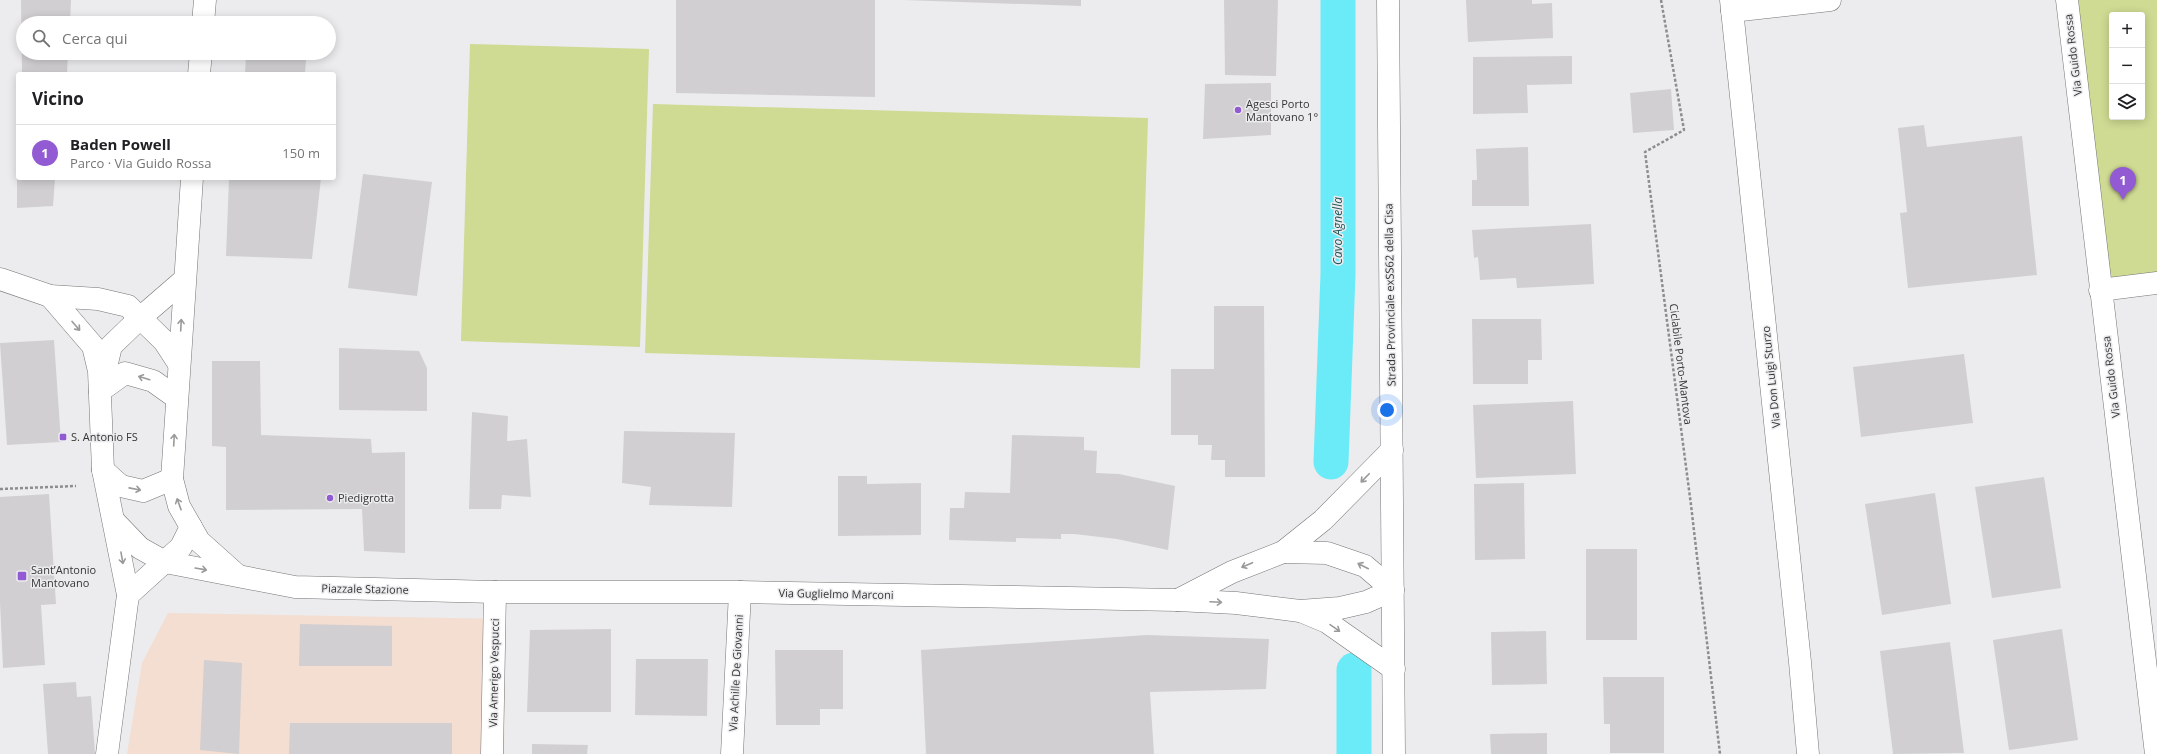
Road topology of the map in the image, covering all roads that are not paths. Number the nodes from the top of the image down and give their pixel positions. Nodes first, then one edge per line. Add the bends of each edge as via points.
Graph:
1 (205, 0) edge
2 (1388, 0) edge
3 (1830, 0) edge
4 (2067, 0) edge
5 (1732, 5) edge
6 (204, 16) edge
7 (201, 60) edge
8 (200, 72) edge
9 (192, 180) edge
10 (0, 279) edge
11 (184, 280) junction
12 (2157, 284) edge
13 (2100, 290) junction
14 (50, 296) junction
15 (140, 318) junction
16 (179, 364) junction
17 (100, 391) junction
18 (177, 398) junction
19 (1392, 450) junction
20 (105, 478) junction
21 (172, 479) junction
22 (115, 522) junction
23 (191, 527) junction
24 (1284, 552) junction
25 (164, 562) junction
26 (237, 575) junction
27 (1393, 590) junction
28 (495, 592) junction
29 (740, 592) junction
30 (128, 595) junction
31 (1177, 600) junction
32 (1300, 611) junction
33 (1394, 669) junction
34 (107, 754) edge
35 (492, 754) edge
36 (732, 754) edge
37 (1394, 754) edge
38 (1808, 754) edge
39 (2156, 754) edge

1 - 6 street
2 - 19 street, Strada Provinciale exSS62 della Cisa
3 - 5 street
4 - 13 street, Via Guido Rossa
5 - 38 street, Via Don Luigi Sturzo via 1800,654
7 - 8 street
9 - 11 street
10 - 14 street
11 - 15 street
16 -> 11 street
12 - 13 street
13 - 39 street, Via Guido Rossa
14 - 15 street via 98,300 128,306
14 -> 17 street via 93,346 99,371
15 - 16 street via 164,341
15 - 17 street via 111,346
16 - 18 street
18 -> 17 street via 153,381 126,373
17 - 20 street
21 -> 18 street
19 -> 24 street, Via Guglielmo Marconi via 1323,520
19 - 27 street, Strada Provinciale exSS62 della Cisa
20 -> 21 street via 121,486 143,491
20 - 22 street
23 -> 21 street via 179,506
22 - 25 street, Piazzale Stazione via 140,548
22 -> 30 street
23 - 25 street via 181,547
23 - 26 street via 199,541
27 -> 24 street, Via Guglielmo Marconi via 1365,566 1327,553
24 -> 31 street, Via Guglielmo Marconi via 1232,572
25 -> 26 street, Piazzale Stazione
25 - 30 street
26 - 28 street, Piazzale Stazione via 295,587
27 - 32 street, Via Guglielmo Marconi via 1360,604
27 - 33 street, Strada Provinciale exSS62 della Cisa
28 - 29 street, Via Guglielmo Marconi
28 - 35 street, Via Amerigo Vespucci
29 - 31 street, Via Guglielmo Marconi
29 - 36 street, Via Achille De Giovanni
30 - 34 street
31 -> 32 street, Via Guglielmo Marconi via 1236,603
32 -> 33 street, Via Guglielmo Marconi via 1327,622
33 - 37 street

